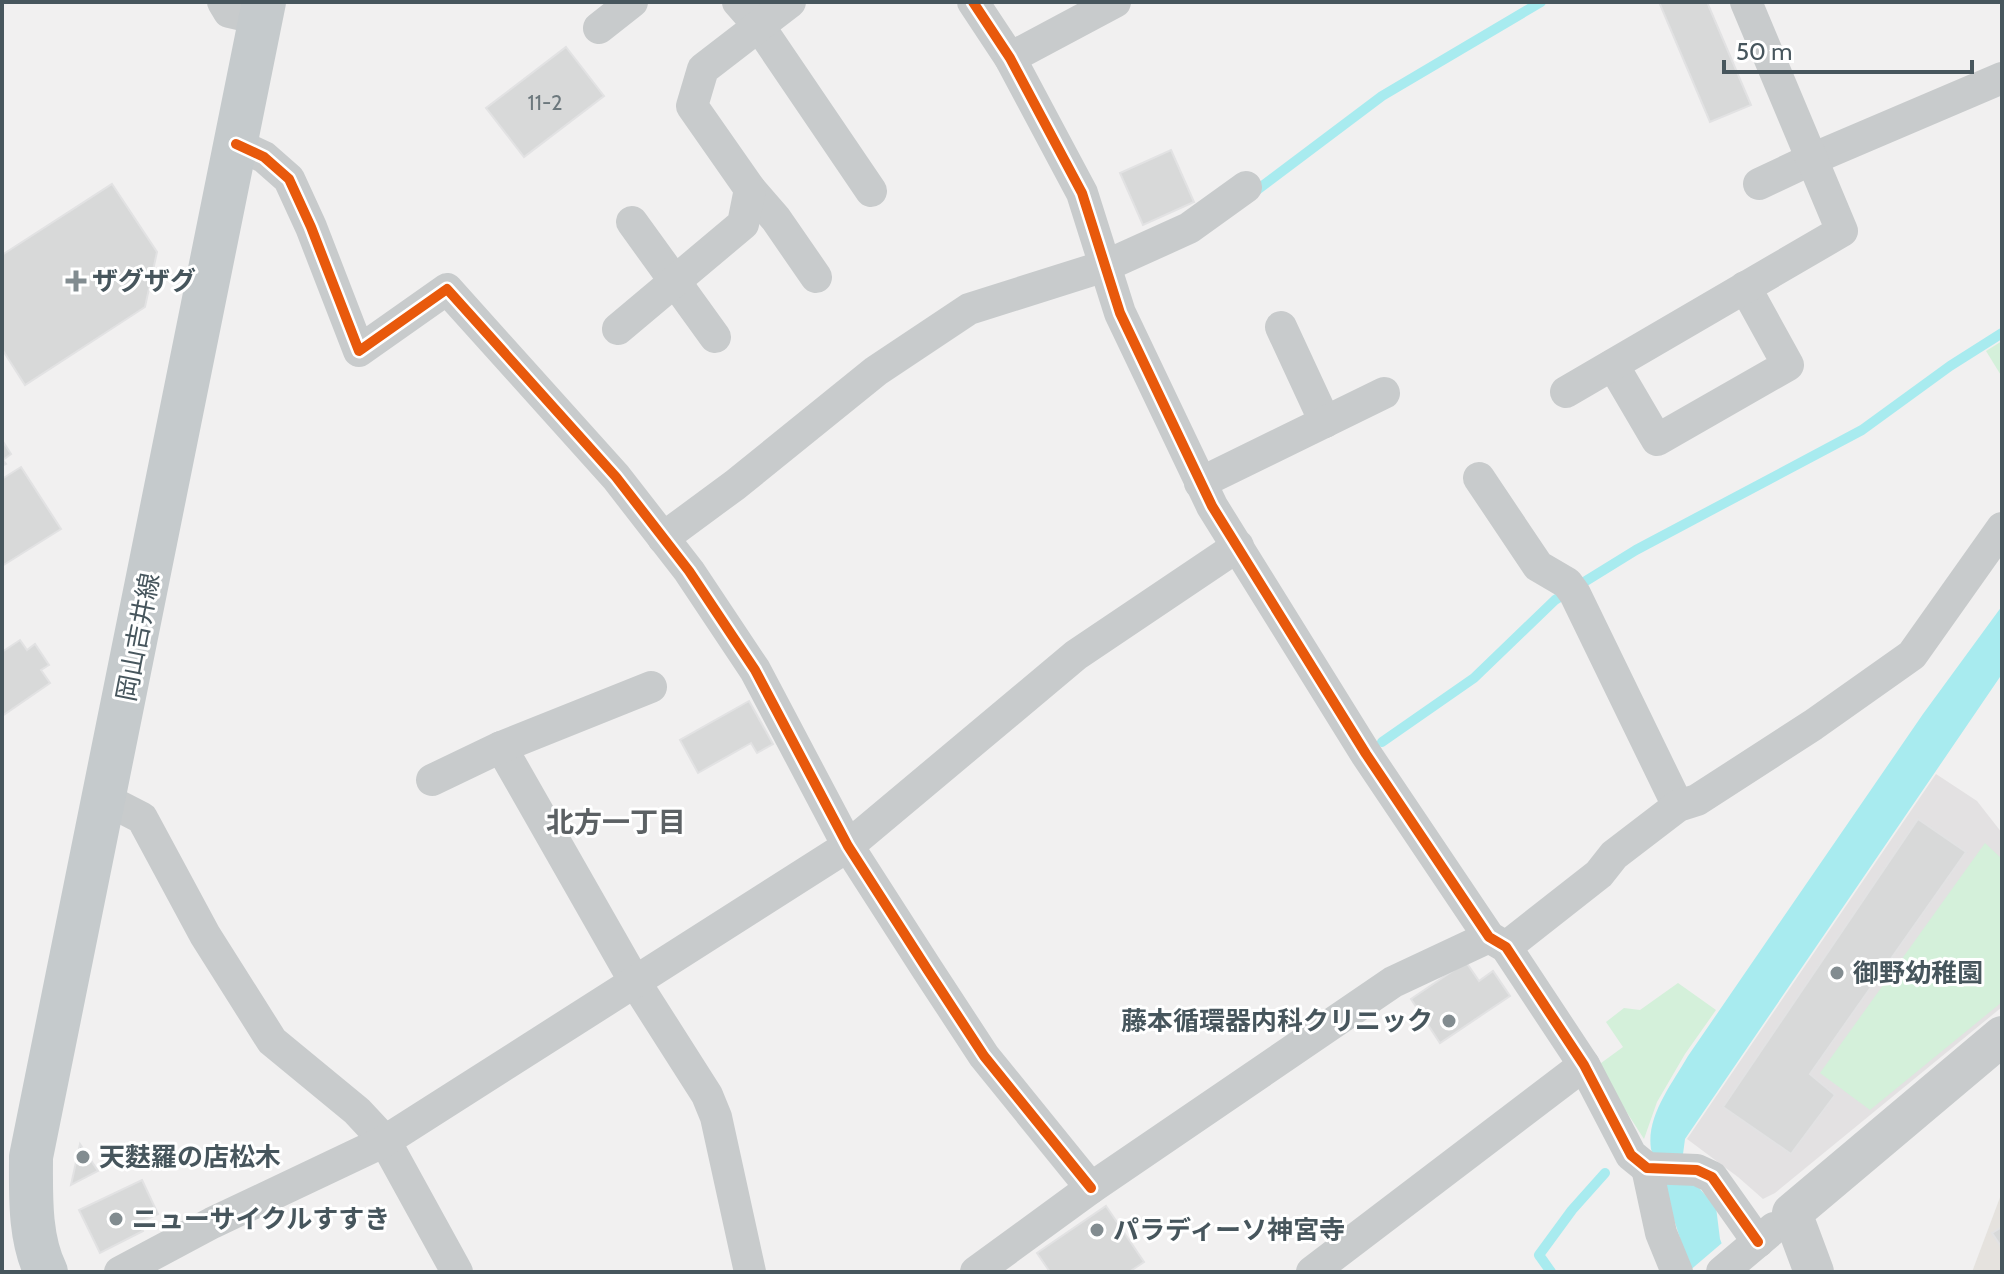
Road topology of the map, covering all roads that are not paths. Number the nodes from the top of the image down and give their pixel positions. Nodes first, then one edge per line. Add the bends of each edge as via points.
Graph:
1 (632, 2) edge
2 (790, 2) edge
3 (973, 2) edge
4 (1115, 2) edge
5 (1746, 2) edge
6 (249, 8) edge
7 (749, 14) edge
8 (599, 28) dead end
9 (1010, 58) junction
10 (2002, 78) edge
11 (236, 144) junction
12 (1812, 159) junction
13 (1759, 184) dead end
14 (1246, 187) dead end
15 (750, 189) junction
16 (871, 191) dead end
17 (632, 222) dead end
18 (1105, 266) junction
19 (816, 277) dead end
20 (676, 280) junction
21 (1745, 287) junction
22 (1281, 327) dead end
23 (618, 329) dead end
24 (715, 337) dead end
25 (1613, 365) junction
26 (1566, 392) dead end
27 (1384, 393) dead end
28 (1325, 422) junction
29 (1479, 478) dead end
30 (1200, 483) junction
31 (2002, 528) edge
32 (663, 538) junction
33 (1238, 546) junction
34 (651, 687) dead end
35 (501, 747) junction
36 (432, 780) dead end
37 (105, 799) junction
38 (1678, 806) junction
39 (848, 846) junction
40 (1498, 942) junction
41 (635, 982) junction
42 (2002, 1036) edge
43 (1584, 1065) junction
44 (385, 1141) junction
45 (1650, 1168) junction
46 (1091, 1188) junction
47 (1792, 1213) junction
48 (1758, 1242) junction
49 (1021, 1260) edge
50 (1727, 1268) edge
51 (46, 1272) edge
52 (120, 1272) edge
53 (457, 1272) edge
54 (750, 1272) edge
55 (976, 1272) edge
56 (1312, 1272) edge
57 (1677, 1272) edge
58 (1814, 1272) edge

1 - 8 street
2 - 7 street
3 - 9 street
4 - 9 street
5 - 12 street
6 - 11 main road, 岡山吉井線
7 - 15 street via 703,69 692,106
7 - 16 street
9 - 18 street via 1082,193
10 - 12 street
11 - 32 street via 264,157 289,179 359,351 447,289 616,477
11 - 37 main road, 岡山吉井線
12 - 13 street
12 - 21 street via 1842,231
14 - 18 street via 1189,228
15 - 19 street
15 - 20 street via 743,224
17 - 20 street
18 - 30 street via 1120,313
18 - 32 street via 969,309 876,371
20 - 23 street
20 - 24 street
21 - 25 street
21 - 25 street via 1788,365 1657,440
22 - 28 street
25 - 26 street
27 - 28 street
28 - 30 street
29 - 38 street via 1538,566 1571,588
30 - 33 street
31 - 38 street via 1912,655 1697,800
32 - 39 street via 755,670
33 - 39 street via 1076,655
33 - 40 street via 1366,754
34 - 35 street
35 - 36 street
35 - 41 street
37 - 44 street via 142,818 205,935 272,1041
37 - 51 main road, 岡山吉井線 via 31,1157 31,1209
38 - 40 street via 1614,855 1599,874
39 - 41 street
39 - 46 street via 984,1056
40 - 43 street
40 - 46 street via 1393,982
41 - 44 street
41 - 54 street via 716,1117
42 - 47 street
43 - 45 street via 1631,1155
43 - 56 street
44 - 52 street
44 - 53 street
45 - 48 street via 1697,1170 1712,1177
45 - 57 street via 1661,1233
46 - 49 street
47 - 48 street
47 - 58 street
48 - 50 street
49 - 55 street

